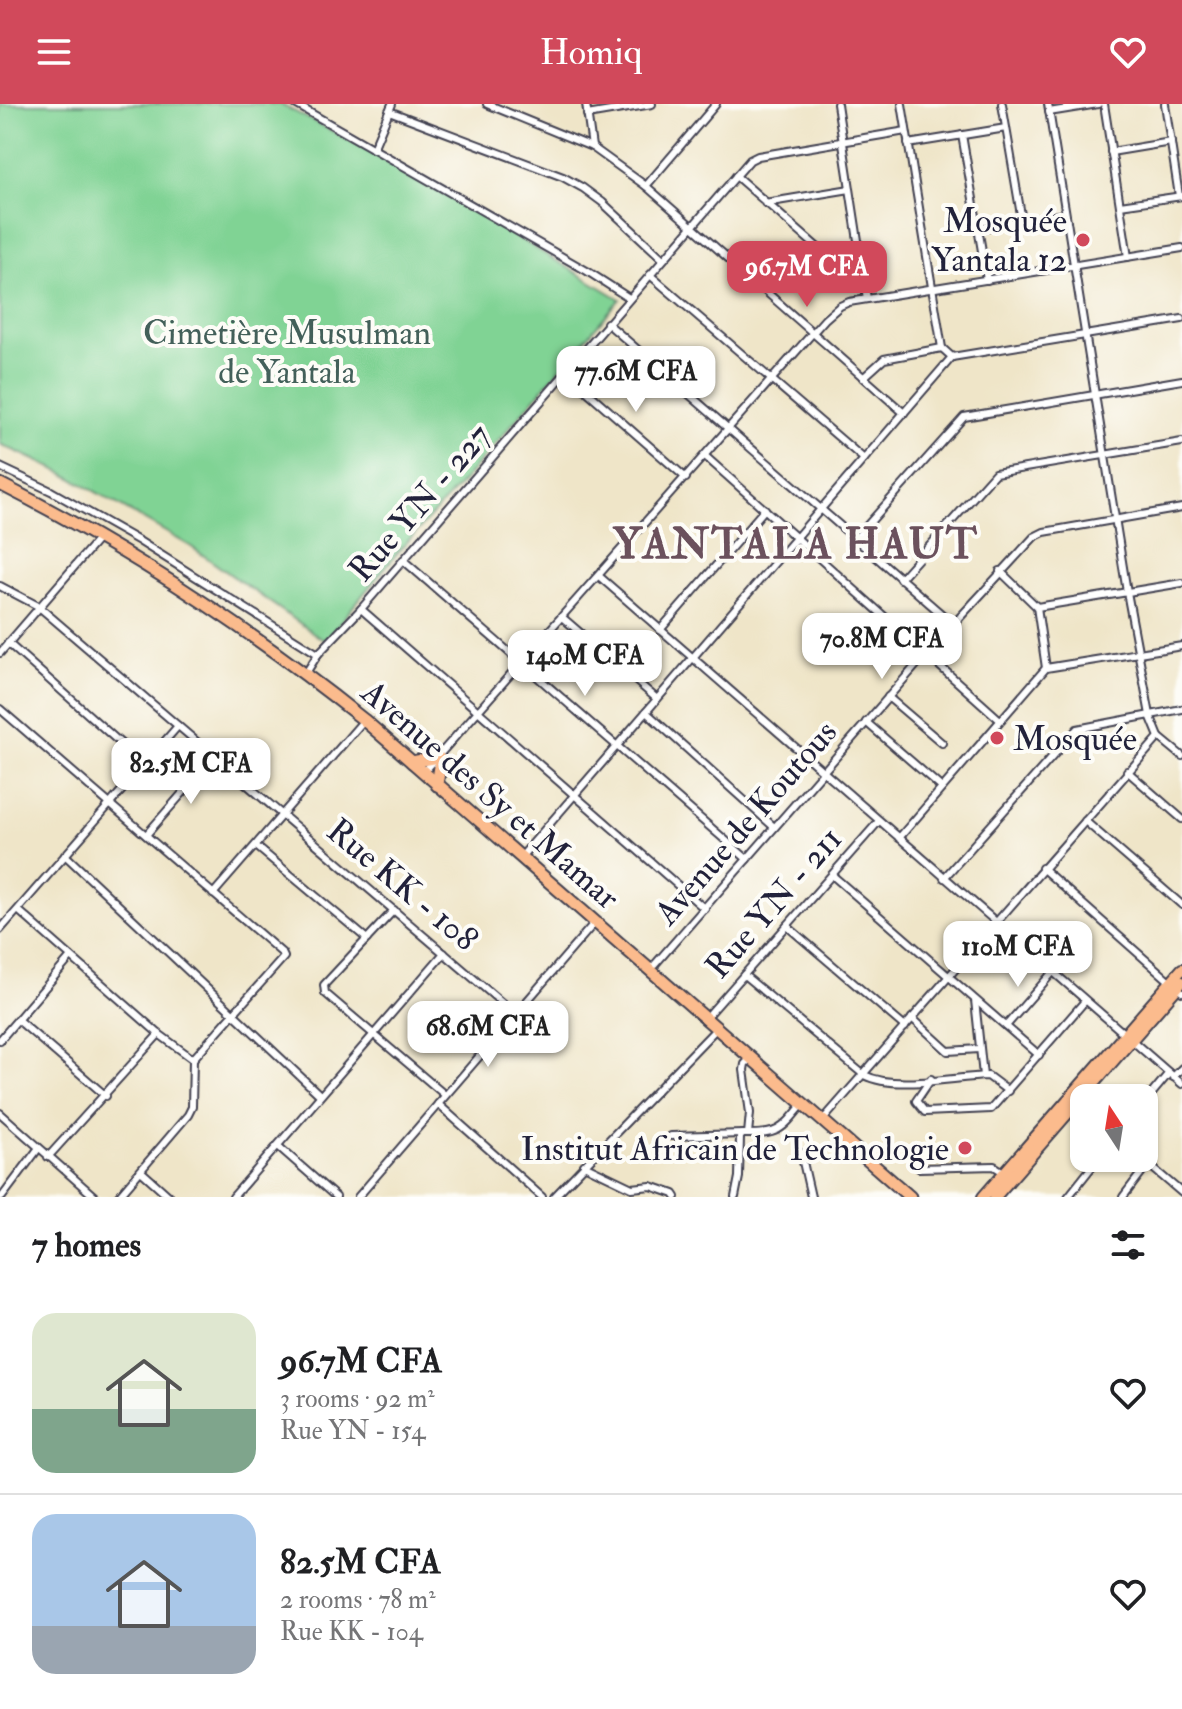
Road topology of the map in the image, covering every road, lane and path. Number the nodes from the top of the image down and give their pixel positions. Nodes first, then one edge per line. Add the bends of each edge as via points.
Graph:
1 (295, 104) edge
2 (487, 104) edge
3 (586, 104) edge
4 (652, 104) edge
5 (716, 104) edge
6 (837, 104) edge
7 (902, 104) edge
8 (1002, 104) edge
9 (1098, 104) edge
10 (1104, 104) edge
11 (1165, 104) edge
12 (390, 108) edge
13 (1048, 108) edge
14 (587, 115) junction
15 (1006, 128) junction
16 (906, 131) junction
17 (962, 135) junction
18 (843, 141) junction
19 (1171, 142) junction
20 (908, 144) junction
21 (592, 147) junction
22 (373, 149) junction
23 (1111, 152) junction
24 (736, 176) junction
25 (646, 186) junction
26 (850, 189) junction
27 (1181, 196) edge
28 (765, 203) junction
29 (1120, 205) junction
30 (1065, 214) junction
31 (1022, 221) junction
32 (691, 227) junction
33 (978, 229) junction
34 (1182, 248) edge
35 (1128, 257) junction
36 (663, 259) junction
37 (1073, 266) junction
38 (650, 275) junction
39 (987, 280) junction
40 (866, 289) junction
41 (932, 289) junction
42 (629, 298) junction
43 (867, 299) junction
44 (1182, 319) edge
45 (607, 323) junction
46 (813, 334) junction
47 (1084, 335) junction
48 (942, 348) junction
49 (952, 357) junction
50 (566, 373) junction
51 (863, 378) junction
52 (771, 380) junction
53 (1182, 380) edge
54 (1095, 395) junction
55 (904, 413) junction
56 (728, 429) junction
57 (1182, 442) edge
58 (1105, 455) junction
59 (705, 456) junction
60 (864, 459) junction
61 (0, 467) edge
62 (686, 478) junction
63 (0, 484) edge
64 (51, 491) junction
65 (43, 506) junction
66 (1182, 508) edge
67 (765, 509) junction
68 (821, 509) junction
69 (1115, 520) junction
70 (100, 537) junction
71 (796, 538) junction
72 (855, 539) junction
73 (403, 560) junction
74 (1000, 571) junction
75 (600, 577) junction
76 (900, 579) junction
77 (1182, 583) edge
78 (0, 586) edge
79 (1127, 592) junction
80 (38, 606) junction
81 (1037, 607) junction
82 (361, 609) junction
83 (563, 618) junction
84 (953, 624) junction
85 (660, 630) junction
86 (8, 643) junction
87 (1182, 646) edge
88 (0, 653) edge
89 (1139, 653) junction
90 (318, 654) junction
91 (926, 654) junction
92 (692, 658) junction
93 (523, 663) junction
94 (1046, 668) junction
95 (306, 673) junction
96 (888, 697) junction
97 (657, 699) junction
98 (0, 709) edge
99 (1182, 709) edge
100 (479, 712) junction
101 (646, 712) junction
102 (1150, 715) junction
103 (364, 720) junction
104 (1000, 720) junction
105 (866, 722) junction
106 (178, 726) junction
107 (1159, 737) junction
108 (942, 743) dead end
109 (617, 746) junction
110 (1182, 756) edge
111 (214, 757) junction
112 (441, 757) junction
113 (412, 762) junction
114 (145, 765) junction
115 (1127, 771) junction
116 (823, 772) junction
117 (426, 774) junction
118 (437, 785) junction
119 (942, 788) junction
120 (574, 795) junction
121 (110, 805) junction
122 (283, 816) junction
123 (1182, 819) edge
124 (879, 821) junction
125 (1085, 821) junction
126 (774, 827) junction
127 (146, 835) junction
128 (899, 838) junction
129 (256, 846) junction
130 (65, 855) junction
131 (521, 857) junction
132 (747, 859) junction
133 (1042, 868) junction
134 (832, 875) junction
135 (944, 878) junction
136 (213, 894) junction
137 (1182, 905) edge
138 (705, 909) junction
139 (18, 910) junction
140 (394, 910) junction
141 (596, 921) junction
142 (995, 922) junction
143 (787, 926) junction
144 (0, 930) edge
145 (367, 939) junction
146 (444, 953) junction
147 (71, 957) junction
148 (651, 969) junction
149 (1182, 969) edge
150 (1052, 973) junction
151 (744, 975) junction
152 (949, 976) junction
153 (1178, 986) edge
154 (975, 999) junction
155 (1085, 1001) junction
156 (234, 1013) junction
157 (515, 1014) junction
158 (706, 1018) junction
159 (912, 1018) junction
160 (18, 1020) junction
161 (1006, 1026) junction
162 (905, 1027) junction
163 (717, 1028) junction
164 (374, 1033) junction
165 (159, 1034) junction
166 (1128, 1038) junction
167 (0, 1040) edge
168 (979, 1049) junction
169 (1039, 1055) junction
170 (751, 1058) junction
171 (193, 1059) junction
172 (1182, 1068) edge
173 (864, 1075) junction
174 (1171, 1075) junction
175 (983, 1076) junction
176 (931, 1079) junction
177 (1182, 1084) edge
178 (1158, 1088) edge
179 (1008, 1091) junction
180 (320, 1095) junction
181 (445, 1095) junction
182 (106, 1096) junction
183 (438, 1104) junction
184 (803, 1104) junction
185 (0, 1113) edge
186 (822, 1121) junction
187 (745, 1134) junction
188 (671, 1136) dead end
189 (278, 1146) junction
190 (38, 1149) junction
191 (801, 1153) dead end
192 (48, 1157) junction
193 (584, 1165) junction
194 (919, 1168) dead end
195 (142, 1172) junction
196 (1088, 1172) edge
197 (1142, 1172) edge
198 (1157, 1172) edge
199 (1008, 1175) junction
200 (1182, 1193) edge
201 (2, 1197) edge
202 (95, 1197) edge
203 (118, 1197) edge
204 (170, 1197) edge
205 (233, 1197) edge
206 (336, 1197) edge
207 (358, 1197) edge
208 (542, 1197) edge
209 (554, 1197) edge
210 (676, 1197) edge
211 (735, 1197) edge
212 (811, 1197) edge
213 (910, 1197) edge
214 (983, 1197) edge
215 (995, 1197) edge
216 (1068, 1197) edge
217 (1123, 1197) edge

1 - 22 street
2 - 21 street
3 - 14 street
4 - 14 street
5 - 25 street
6 - 18 street
7 - 16 street
8 - 15 street
9 - 13 street
10 - 23 street
11 - 19 street
12 - 22 street
12 - 36 street via 583,188
13 - 30 street
14 - 21 street
15 - 17 street
15 - 31 street
16 - 18 street, Rue YN - 227
16 - 20 street
17 - 20 street
17 - 33 street
18 - 24 street, Rue YN - 227 via 758,156
18 - 26 street
19 - 23 street
19 - 27 street
20 - 41 street
21 - 25 street
22 - 42 street
23 - 29 street
24 - 28 street
24 - 32 street, Rue YN - 227
25 - 32 street
26 - 28 street
26 - 40 street
27 - 29 street
28 - 40 street
29 - 35 street
30 - 31 street
30 - 37 street
31 - 33 street
32 - 36 street, Rue YN - 227
32 - 46 street
33 - 39 street
34 - 35 street
35 - 37 street
36 - 38 street, Rue YN - 227
37 - 39 street
37 - 47 street
38 - 42 street, Rue YN - 227
38 - 52 street
39 - 41 street
40 - 43 street
41 - 43 street
41 - 48 street
42 - 45 street, Rue YN - 227
43 - 46 street via 840,306
44 - 47 street
45 - 50 street, Rue YN - 227
45 - 56 street
46 - 51 street
46 - 52 street
47 - 49 street
47 - 54 street
48 - 49 street
48 - 51 street via 884,359
49 - 55 street
50 - 62 street
50 - 73 street, Rue YN - 227
51 - 55 street
52 - 56 street
52 - 60 street
53 - 54 street
54 - 58 street
54 - 72 street via 964,417
55 - 60 street
56 - 59 street
56 - 68 street
57 - 58 street
58 - 69 street
58 - 76 street via 995,473
59 - 62 street
59 - 67 street
60 - 68 street
61 - 64 street
62 - 75 street
63 - 65 highway, Avenue des Sy et Mamar
64 - 65 street
64 - 90 street
65 - 70 highway, Avenue des Sy et Mamar
66 - 69 street, Avenue de Koutous
67 - 71 street
67 - 85 street
68 - 71 street
68 - 72 street
69 - 74 street, Avenue de Koutous via 1039,534
69 - 79 street
70 - 80 street
70 - 95 highway, Avenue des Sy et Mamar
71 - 91 street
71 - 92 street
72 - 76 street
73 - 82 street, Rue YN - 227
73 - 93 street
74 - 81 street
74 - 84 street, Avenue de Koutous
75 - 83 street
75 - 85 street
76 - 84 street
77 - 79 street
78 - 80 street, Rue KK - 108
79 - 81 street
79 - 89 street
80 - 86 street
80 - 106 street, Rue KK - 108
81 - 94 street
82 - 90 street, Rue YN - 227
82 - 100 street
83 - 93 street
83 - 97 street
84 - 91 street, Avenue de Koutous
85 - 92 street
86 - 88 street
86 - 114 street
87 - 89 street
89 - 94 street
89 - 102 street
90 - 95 street, Rue YN - 227
91 - 96 street, Avenue de Koutous
91 - 104 street
92 - 97 street
92 - 116 street
93 - 100 street
93 - 109 street
94 - 104 street
95 - 103 highway, Avenue des Sy et Mamar
96 - 105 street, Avenue de Koutous
96 - 108 street
97 - 101 street
98 - 121 street
99 - 102 street
100 - 112 street
100 - 120 street
101 - 109 street
101 - 126 street
102 - 107 street
102 - 135 street via 1074,732
103 - 113 highway, Avenue des Sy et Mamar
103 - 122 street
104 - 119 street
105 - 116 street, Avenue de Koutous
105 - 119 street
106 - 111 street, Rue KK - 108
106 - 114 street
107 - 110 street
107 - 115 street
109 - 120 street
109 - 132 street
111 - 122 street, Rue KK - 108
111 - 127 street
112 - 113 highway
112 - 117 street
112 - 118 highway
113 - 117 highway, Avenue des Sy et Mamar
114 - 121 street
115 - 123 street
115 - 125 street
116 - 124 street
116 - 126 street, Avenue de Koutous
117 - 118 highway, Avenue des Sy et Mamar
118 - 131 highway, Avenue des Sy et Mamar
119 - 128 street
120 - 131 street
120 - 138 street
121 - 127 street
121 - 130 street
122 - 129 street
122 - 140 street, Rue KK - 108
124 - 128 street
124 - 134 street, Rue YN - 211
125 - 133 street
125 - 137 street
126 - 132 street, Avenue de Koutous
127 - 136 street
128 - 135 street
129 - 136 street
129 - 145 street
130 - 139 street
130 - 156 street
131 - 141 highway, Avenue des Sy et Mamar
132 - 138 street, Avenue de Koutous
133 - 142 street
133 - 153 street
134 - 143 street, Rue YN - 211
134 - 152 street
135 - 142 street
136 - 156 street via 284,957
138 - 148 street, Avenue de Koutous
139 - 144 street
139 - 147 street
140 - 145 street
140 - 146 street, Rue KK - 108
141 - 148 highway, Avenue des Sy et Mamar
141 - 157 street
142 - 150 street
142 - 152 street
143 - 151 street, Rue YN - 211
143 - 162 street
145 - 164 street via 324,989
146 - 157 street, Rue KK - 108
146 - 164 street
147 - 160 street
147 - 165 street
148 - 158 highway, Avenue des Sy et Mamar
149 - 153 main road
150 - 155 street
150 - 161 street
151 - 158 street, Rue YN - 211
151 - 173 street
152 - 154 street
152 - 159 street
153 - 166 main road
154 - 161 street
154 - 168 street
155 - 166 street
155 - 169 street
156 - 171 street
156 - 180 street
157 - 181 street
158 - 163 highway, Avenue des Sy et Mamar
159 - 162 street
159 - 168 street via 948,1051
160 - 167 street
160 - 182 street
161 - 169 street
162 - 173 street
163 - 170 highway, Avenue des Sy et Mamar
163 - 193 street
164 - 180 street
164 - 181 street
165 - 171 street
165 - 182 street
166 - 174 street
166 - 199 main road
168 - 175 street
169 - 179 street
170 - 184 highway, Avenue des Sy et Mamar
170 - 187 street via 744,1070 750,1113
171 - 195 street via 192,1107
172 - 174 street
173 - 176 street via 882,1082
173 - 186 street
174 - 177 street
174 - 178 street
175 - 176 street
175 - 179 street
176 - 179 street via 916,1101 925,1112 990,1109
180 - 189 street
181 - 183 street
182 - 192 street
183 - 207 street
183 - 208 street
184 - 186 highway, Avenue des Sy et Mamar
184 - 187 street via 782,1129 768,1135
185 - 190 street
186 - 213 highway, Avenue des Sy et Mamar
187 - 188 street
187 - 211 street via 738,1143
189 - 205 street
189 - 206 street
190 - 192 street
190 - 201 street
191 - 212 street
192 - 202 street
193 - 209 street
193 - 210 street via 632,1188 651,1186
194 - 199 street via 994,1166
195 - 203 street
195 - 204 street
196 - 216 street
197 - 217 street
198 - 200 street
199 - 214 main road
199 - 215 main road

